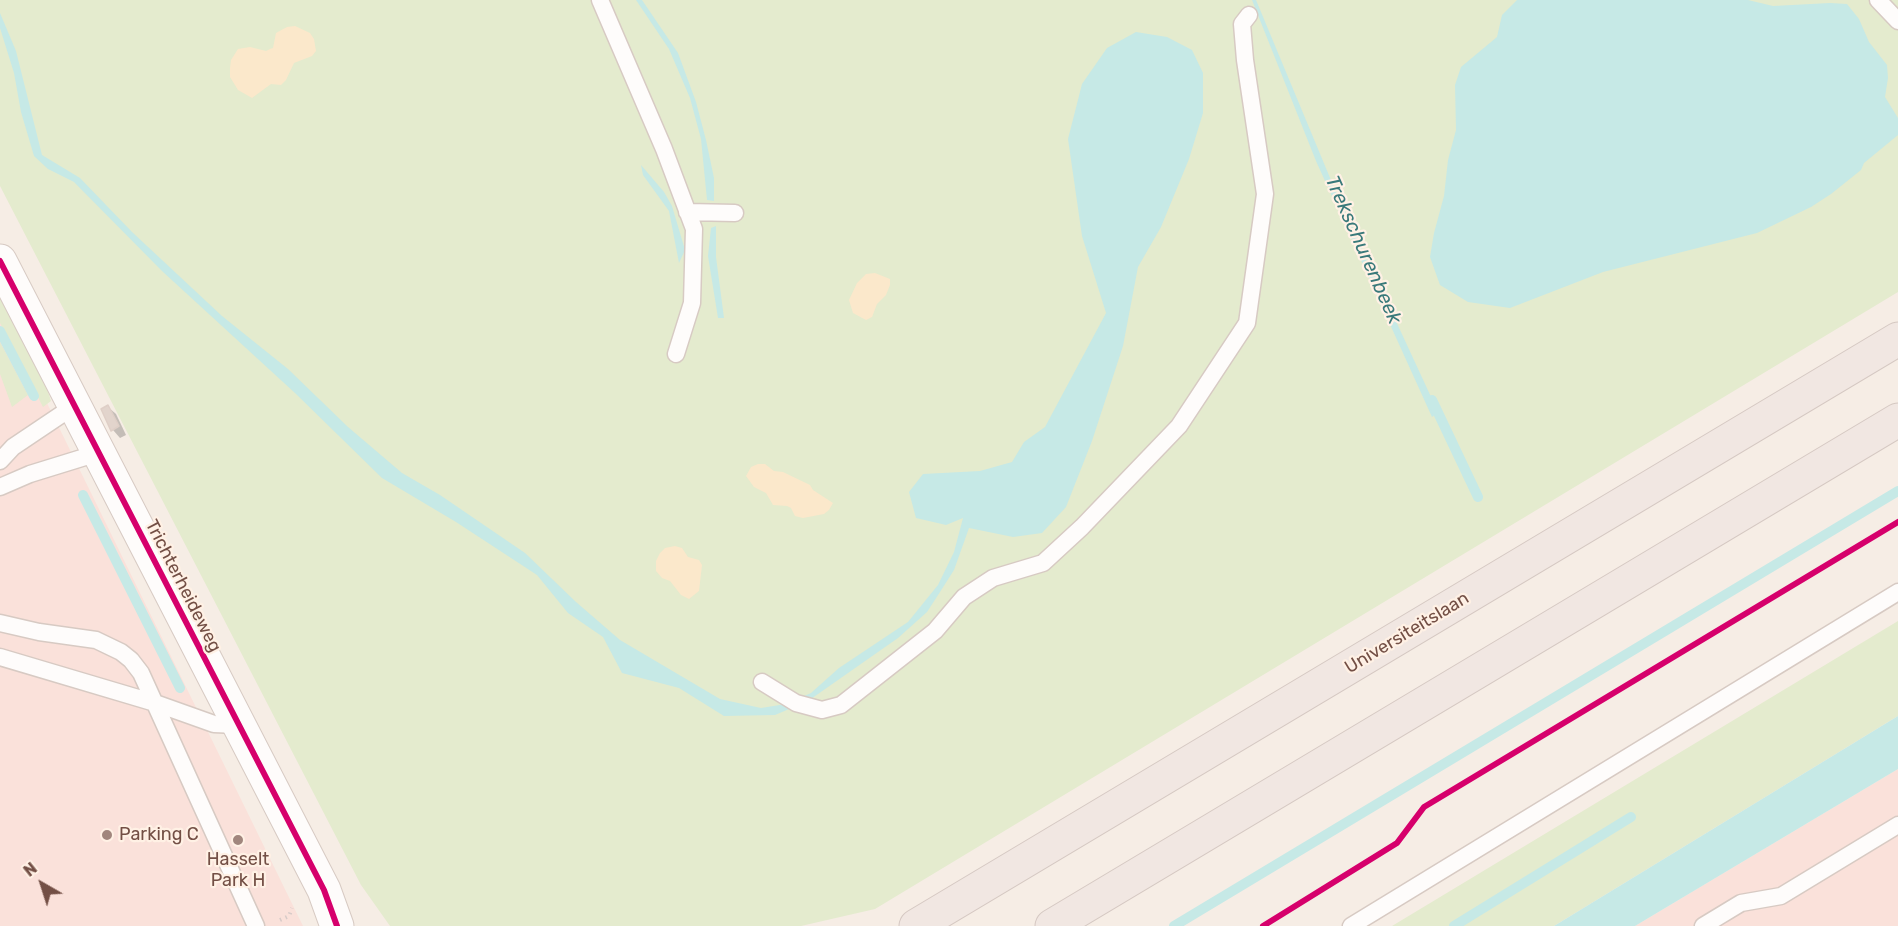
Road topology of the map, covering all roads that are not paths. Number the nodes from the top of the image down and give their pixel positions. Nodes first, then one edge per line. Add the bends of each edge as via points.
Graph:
1 (600, 0) edge
2 (1878, 0) edge
3 (1249, 15) dead end
4 (1898, 21) edge
5 (687, 212) junction
6 (735, 213) dead end
7 (0, 261) edge
8 (1898, 339) edge
9 (676, 354) dead end
10 (75, 406) junction
11 (1898, 420) edge
12 (98, 453) junction
13 (0, 461) edge
14 (0, 487) edge
15 (1898, 592) edge
16 (0, 623) edge
17 (0, 657) edge
18 (762, 682) dead end
19 (154, 703) junction
20 (237, 725) junction
21 (1898, 825) edge
22 (324, 890) junction
23 (256, 926) edge
24 (338, 926) edge
25 (357, 926) edge
26 (916, 926) edge
27 (1052, 926) edge
28 (1351, 926) edge
29 (1702, 926) edge

1 - 5 lane
2 - 4 lane
3 - 18 lane via 1242,24 1244,48 1265,194 1247,323 1179,426 1043,563 993,578 964,597 935,631 841,705 822,710 796,703
5 - 6 lane
5 - 9 lane via 694,229 692,303
7 - 10 street, Trichterheideweg
8 - 26 highway, Universiteitslaan
10 - 12 street, Trichterheideweg
10 - 13 lane via 13,447
11 - 27 highway
12 - 14 lane
12 - 20 street, Trichterheideweg
15 - 28 lane
16 - 19 lane via 109,645 131,660
17 - 19 lane
19 - 20 lane via 214,724
19 - 23 lane
20 - 22 street, Trichterheideweg
21 - 29 lane via 1781,896 1741,903
22 - 24 street, Trichterheideweg
22 - 25 street, Trichterheideweg

